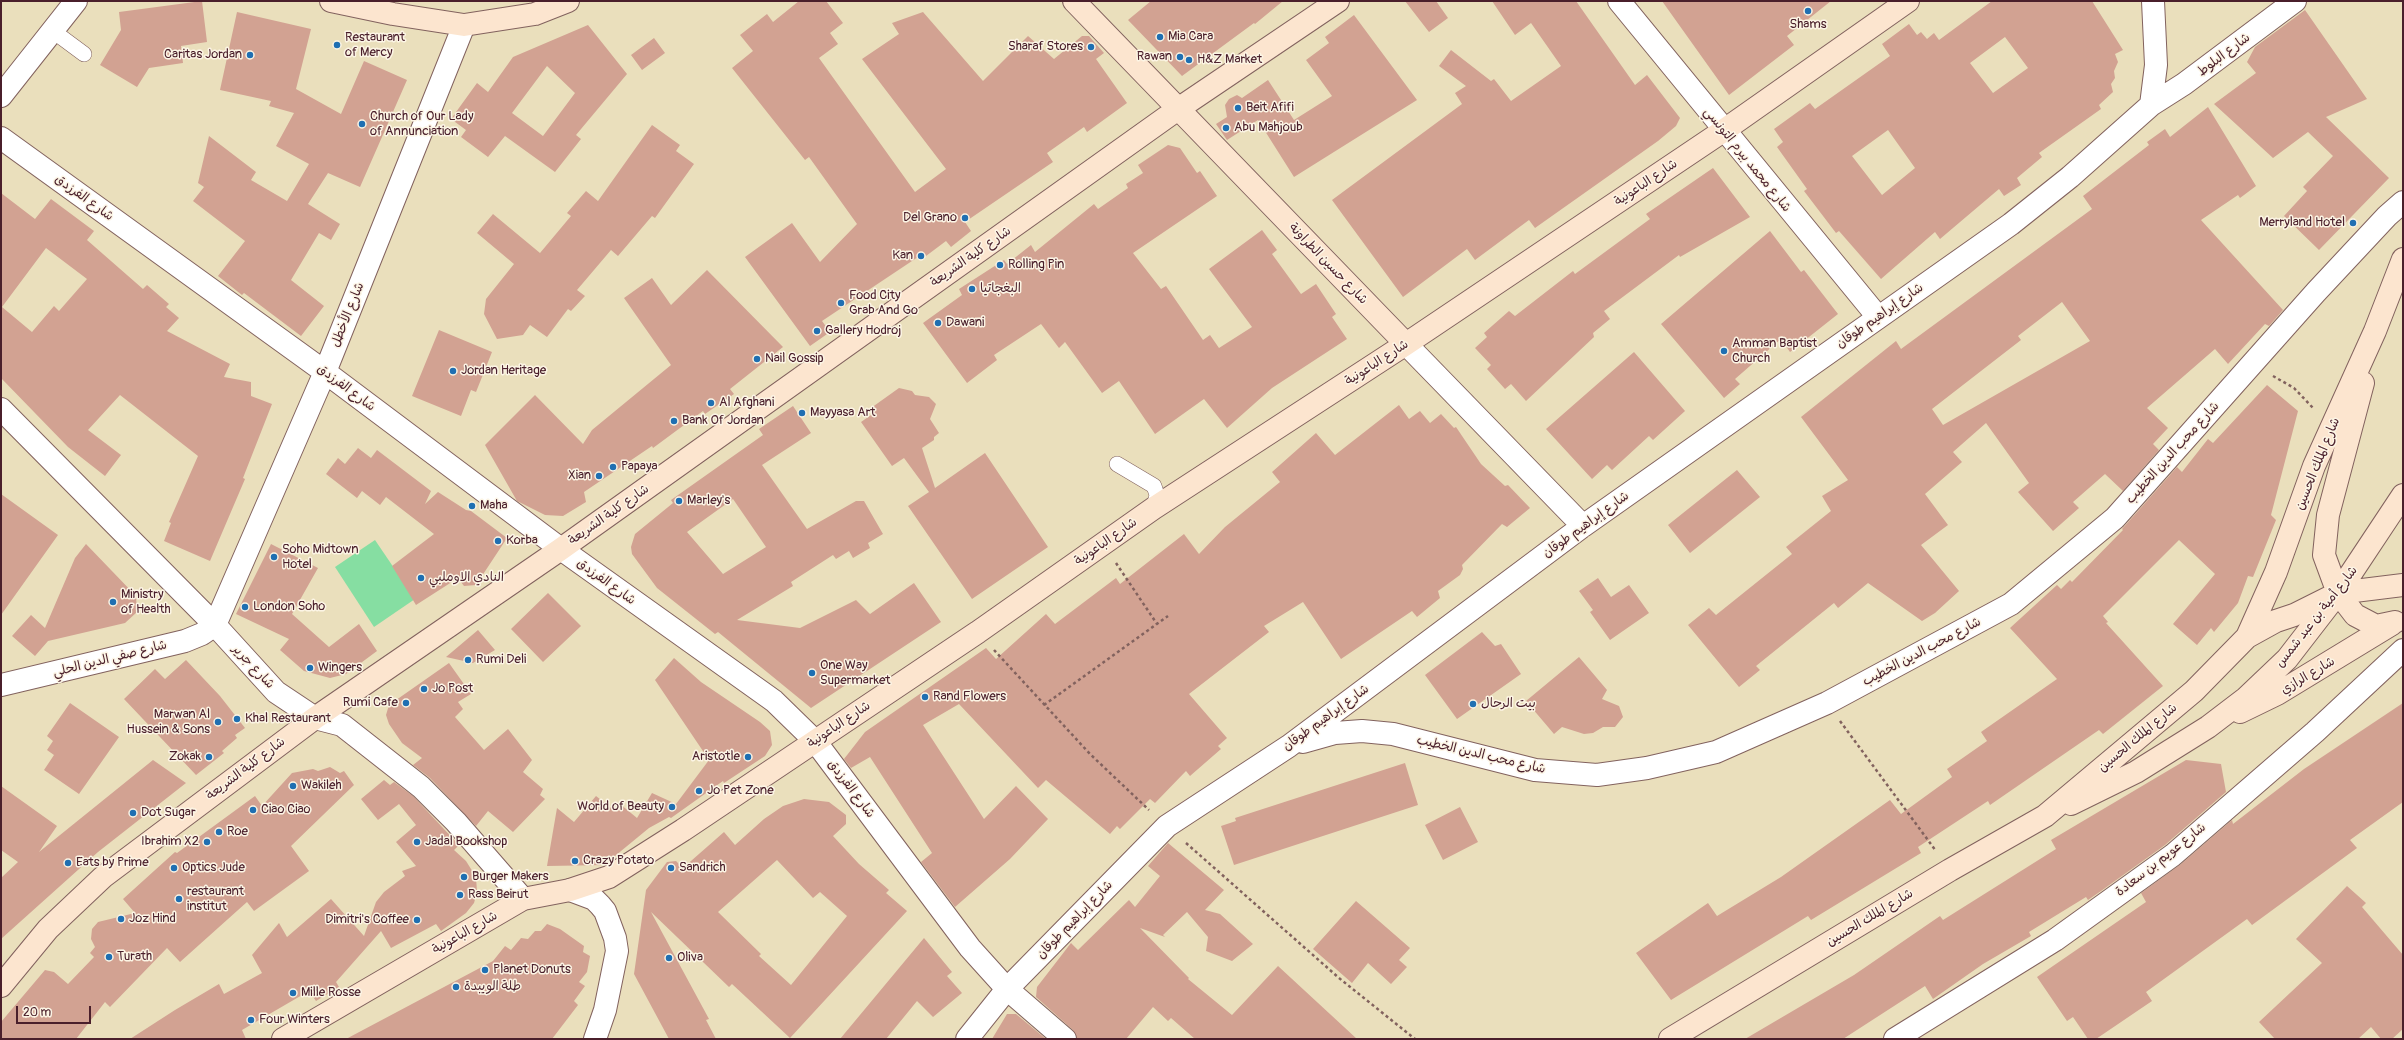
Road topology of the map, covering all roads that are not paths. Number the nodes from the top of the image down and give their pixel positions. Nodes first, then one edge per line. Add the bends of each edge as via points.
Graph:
1 (76, 1) edge
2 (331, 1) edge
3 (568, 1) edge
4 (1074, 1) edge
5 (1338, 1) edge
6 (1619, 1) edge
7 (1908, 1) edge
8 (2153, 1) edge
9 (2295, 1) edge
10 (464, 25) junction
11 (53, 31) junction
12 (84, 54) dead end
13 (1, 96) edge
14 (2151, 105) junction
15 (1178, 109) junction
16 (1723, 131) junction
17 (1, 138) edge
18 (2403, 202) edge
19 (2403, 259) edge
20 (1878, 317) junction
21 (2375, 331) junction
22 (1406, 344) junction
23 (325, 372) junction
24 (1, 409) edge
25 (1117, 464) dead end
26 (2403, 495) edge
27 (1154, 508) junction
28 (1583, 526) junction
29 (560, 550) junction
30 (2403, 584) edge
31 (2338, 593) junction
32 (2399, 620) edge
33 (215, 625) junction
34 (2247, 637) junction
35 (2403, 650) edge
36 (1, 685) edge
37 (315, 718) junction
38 (2208, 727) junction
39 (815, 741) junction
40 (1290, 746) junction
41 (2045, 816) junction
42 (570, 890) junction
43 (523, 899) junction
44 (1, 986) edge
45 (1007, 989) junction
46 (283, 1039) edge
47 (596, 1039) edge
48 (967, 1039) edge
49 (1065, 1039) edge
50 (1670, 1039) edge
51 (1895, 1039) edge

1 - 11 street
2 - 10 street
3 - 10 street via 534,14
4 - 15 street, شارع حسين الطراونة
5 - 15 street, شارع كلية الشريعة
6 - 16 street, شارع محمد بيرم التونسي
7 - 16 street, شارع الباعونية
8 - 14 street via 2156,65
9 - 14 street, شارع البلوط via 2184,84
10 - 23 street, شارع الأخطل
11 - 12 lane
11 - 13 street
14 - 20 street, شارع إبراهيم طوقان via 2070,177 2011,224
15 - 22 street, شارع حسين الطراونة
15 - 29 street, شارع كلية الشريعة
16 - 20 street, شارع محمد بيرم التونسي
16 - 22 street, شارع الباعونية
17 - 23 street, شارع الفرزدق
18 - 40 street, شارع محب الدين الخطيب via 2327,281 2115,518 2012,604 1827,703 1716,752 1647,768 1597,775 1535,770 1393,734 1362,731 1335,733
19 - 21 street, شارع الملك الحسين
20 - 28 street, شارع إبراهيم طوقان
21 - 31 street via 2328,515 2324,555
21 - 34 street, شارع الملك الحسين via 2314,466 2276,572
22 - 27 street, شارع الباعونية
22 - 28 street, شارع حسين الطراونة
23 - 29 street, شارع الفرزدق
23 - 33 street, شارع الأخطل
24 - 33 street, شارع جرير
25 - 27 lane via 1154,486 1157,495
26 - 31 street, شارع أمية بن عبد شمس
27 - 39 street, شارع الباعونية via 978,632
28 - 40 street, شارع إبراهيم طوقان
29 - 37 street, شارع كلية الشريعة
29 - 39 street, شارع الفرزدق via 774,701
30 - 31 street
31 - 32 street via 2355,615 2364,622 2376,626
31 - 34 street
31 - 38 street, شارع أمية بن عبد شمس via 2287,659 2246,698
32 - 38 street, شارع الرازي via 2277,694
33 - 36 street, شارع صفي الدين الحلي via 186,641
33 - 37 street, شارع جرير via 276,692
34 - 41 street, شارع الملك الحسين via 2194,691
35 - 51 street, شارع عويم بن سعادة via 2315,732 2173,855 2055,940
37 - 43 street, شارع جرير via 342,725 420,787 456,822
37 - 44 street, شارع كلية الشريعة via 103,877 48,929
38 - 41 street, شارع أمية بن عبد شمس via 2114,784
39 - 42 street, شارع الباعونية via 609,877
39 - 45 street, شارع الفرزدق via 970,948
40 - 45 street, شارع إبراهيم طوقان via 1167,826
41 - 50 street, شارع الملك الحسين via 1950,870
42 - 43 street, شارع الباعونية
42 - 47 street via 594,899 606,911 615,938 617,951 605,1010
43 - 46 street, شارع الباعونية
45 - 48 street, شارع إبراهيم طوقان
45 - 49 street, شارع الفرزدق

